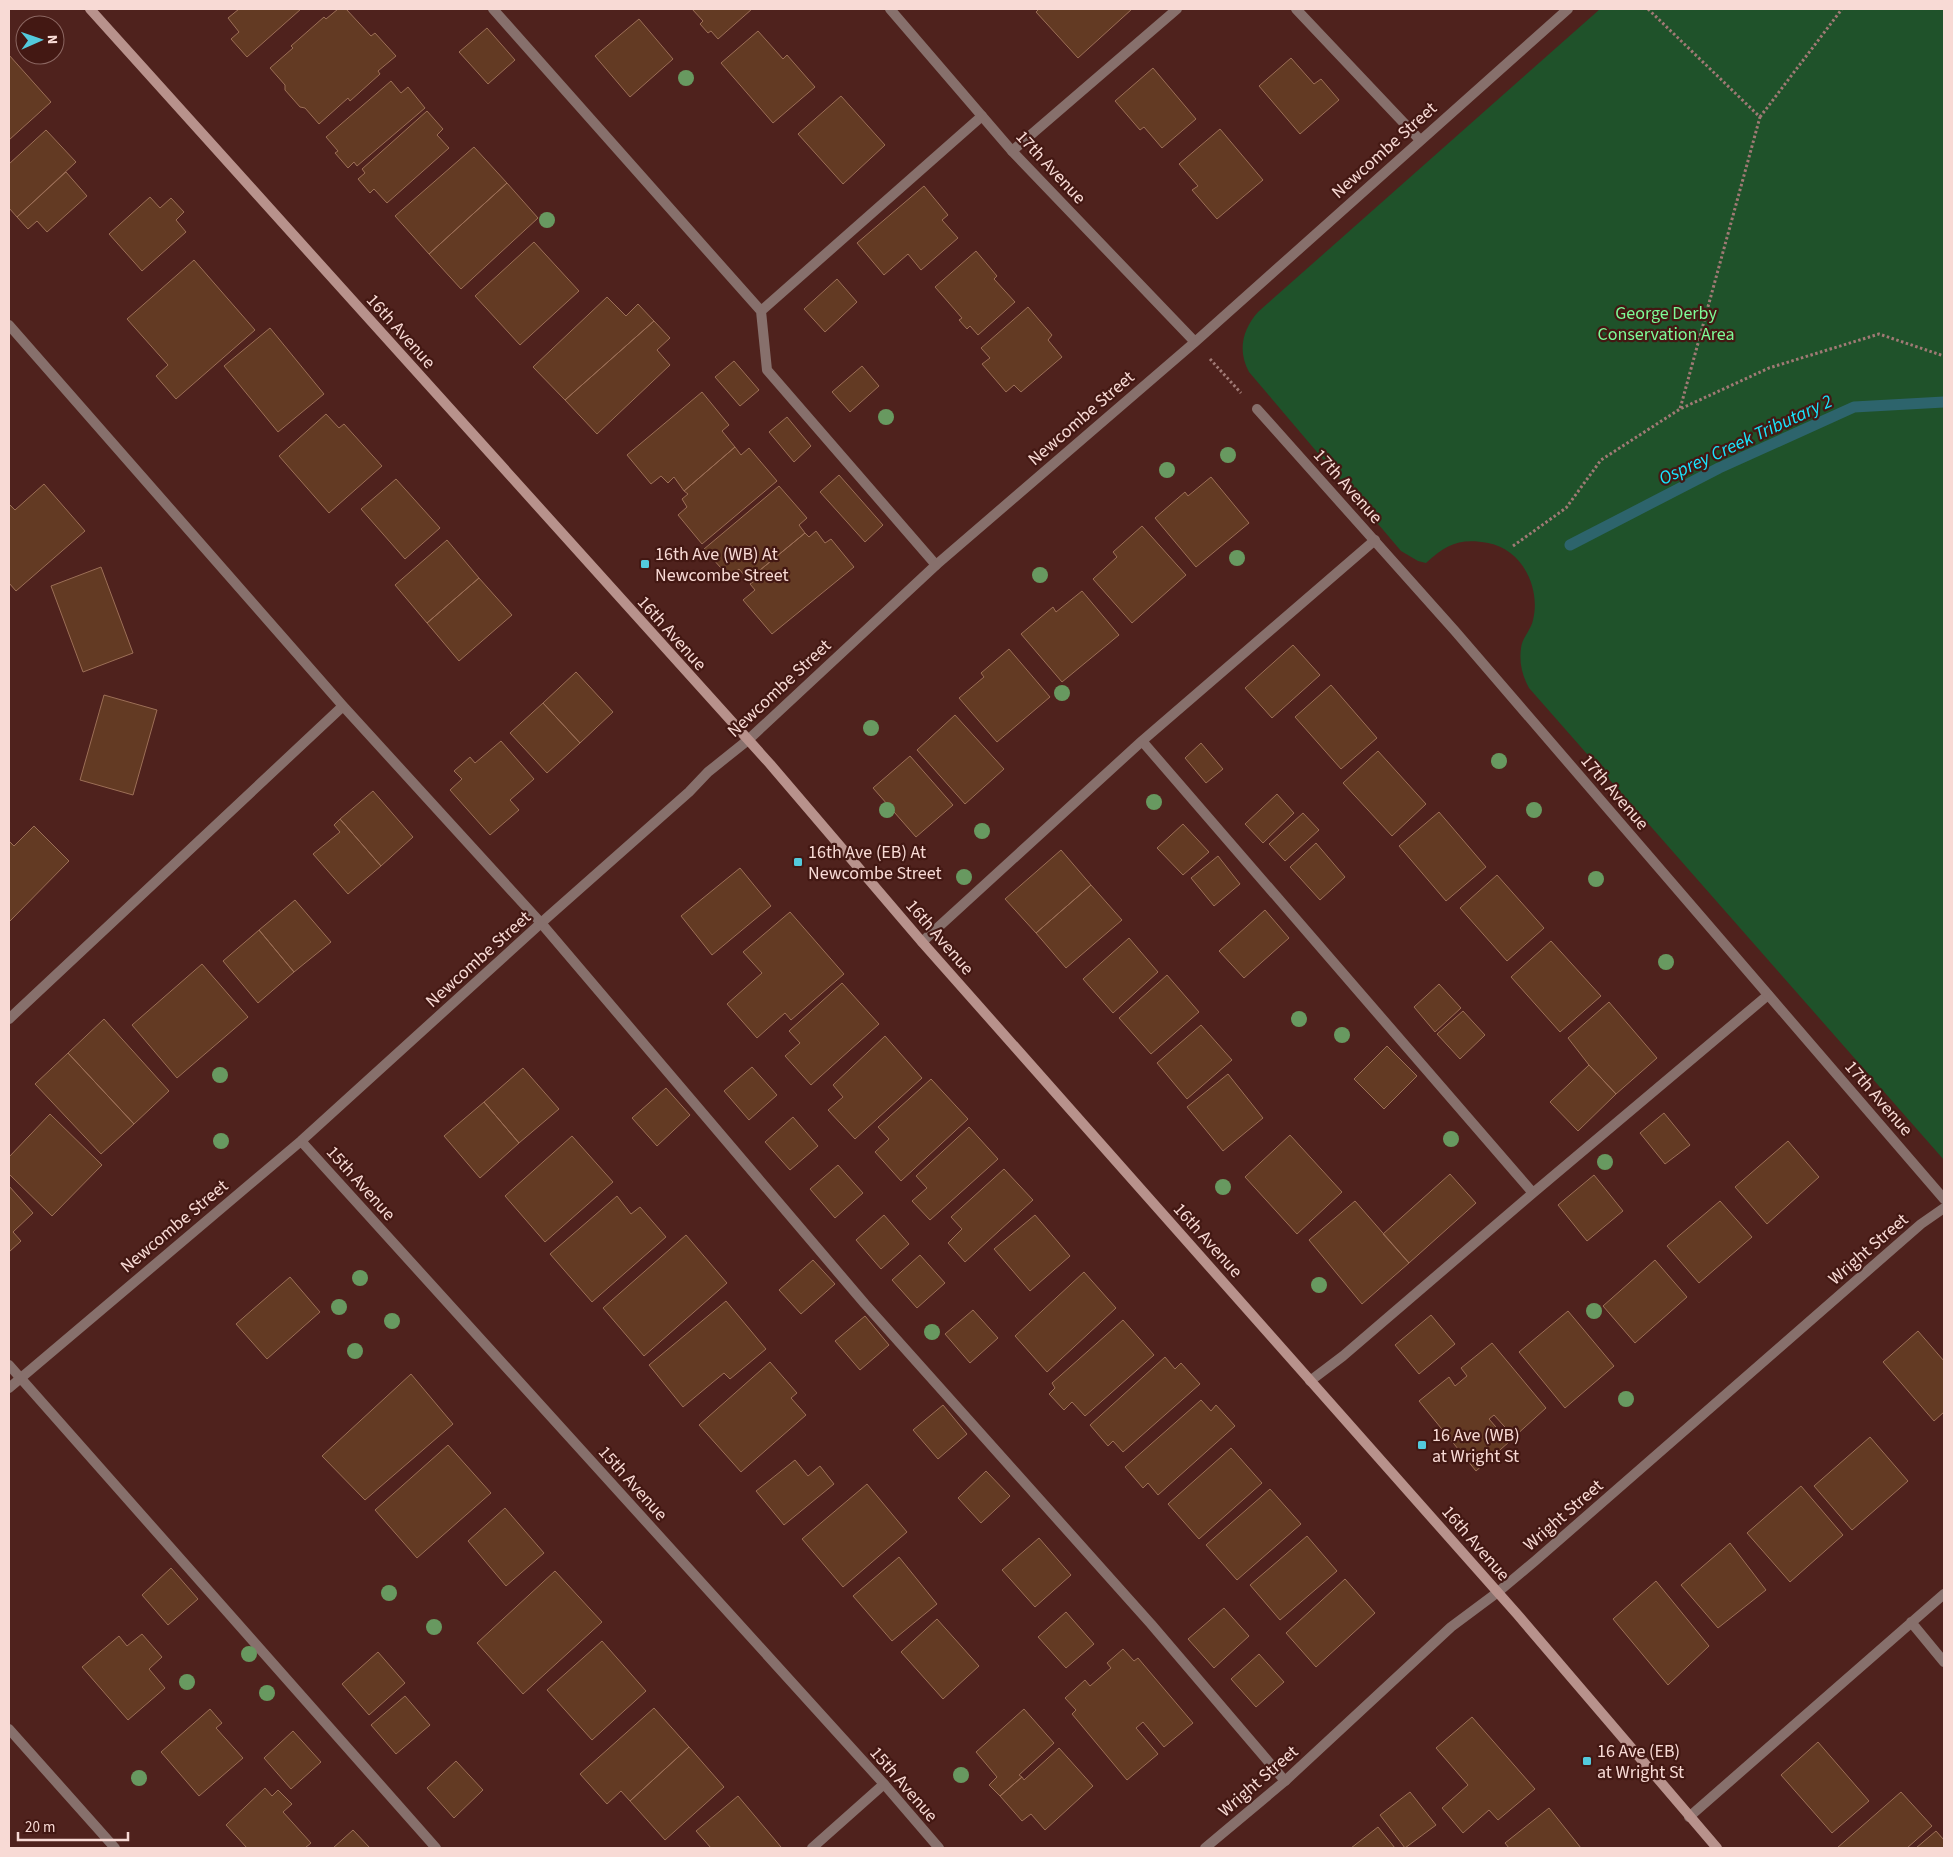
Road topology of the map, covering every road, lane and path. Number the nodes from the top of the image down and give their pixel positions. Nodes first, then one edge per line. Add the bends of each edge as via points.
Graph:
1 (90, 9) edge
2 (493, 9) edge
3 (890, 9) edge
4 (1177, 9) edge
5 (1296, 9) edge
6 (1568, 9) edge
7 (1648, 9) edge
8 (1842, 9) edge
9 (982, 116) junction
10 (1760, 117) junction
11 (1420, 140) junction
12 (1012, 151) junction
13 (762, 311) junction
14 (9, 325) edge
15 (1195, 342) junction
16 (1944, 356) edge
17 (1257, 409) joint
18 (1680, 410) junction
19 (1375, 540) junction
20 (1513, 546) dead end
21 (936, 565) junction
22 (343, 706) junction
23 (748, 740) junction
24 (1142, 741) junction
25 (541, 923) junction
26 (922, 942) junction
27 (1768, 995) junction
28 (9, 1019) edge
29 (301, 1141) junction
30 (1533, 1193) junction
31 (1944, 1199) edge
32 (1944, 1208) edge
33 (9, 1365) edge
34 (21, 1377) junction
35 (1310, 1381) junction
36 (9, 1388) edge
37 (1498, 1592) junction
38 (1944, 1594) edge
39 (1911, 1622) junction
40 (1944, 1662) edge
41 (9, 1729) edge
42 (1285, 1781) junction
43 (884, 1784) junction
44 (1689, 1817) junction
45 (115, 1848) edge
46 (436, 1848) edge
47 (812, 1848) edge
48 (939, 1848) edge
49 (1204, 1848) edge
50 (1718, 1848) edge

1 - 23 street, 16th Avenue
2 - 13 street
3 - 9 street, 17th Avenue
4 - 12 street
5 - 11 street
6 - 11 street, Newcombe Street
7 - 10 path
8 - 10 path
9 - 12 street, 17th Avenue
9 - 13 street
10 - 18 path
11 - 15 street, Newcombe Street
12 - 15 street, 17th Avenue
13 - 21 street via 766,370
14 - 22 street
15 - 17 path
15 - 21 street, Newcombe Street
16 - 18 path via 1879,334 1769,368
17 - 19 street, 17th Avenue
18 - 20 path via 1601,460 1566,508
19 - 24 street
19 - 27 street, 17th Avenue
21 - 23 street, Newcombe Street
22 - 25 street
22 - 28 street
23 - 25 street, Newcombe Street via 708,772
23 - 26 street, 16th Avenue
24 - 26 street
24 - 30 street
25 - 29 street, Newcombe Street
25 - 42 street via 865,1304 1151,1624
26 - 35 street, 16th Avenue
27 - 30 street
27 - 31 street, 17th Avenue
29 - 34 street, Newcombe Street
29 - 43 street, 15th Avenue
30 - 35 street
32 - 37 street, Wright Street via 1921,1224
33 - 34 street
34 - 36 street, Newcombe Street
34 - 46 street
35 - 37 street, 16th Avenue
37 - 42 street, Wright Street via 1451,1627
37 - 44 street, 16th Avenue
38 - 39 street
39 - 40 street
39 - 44 street
41 - 45 street
42 - 49 street, Wright Street
43 - 47 street
43 - 48 street, 15th Avenue
44 - 50 street, 16th Avenue

